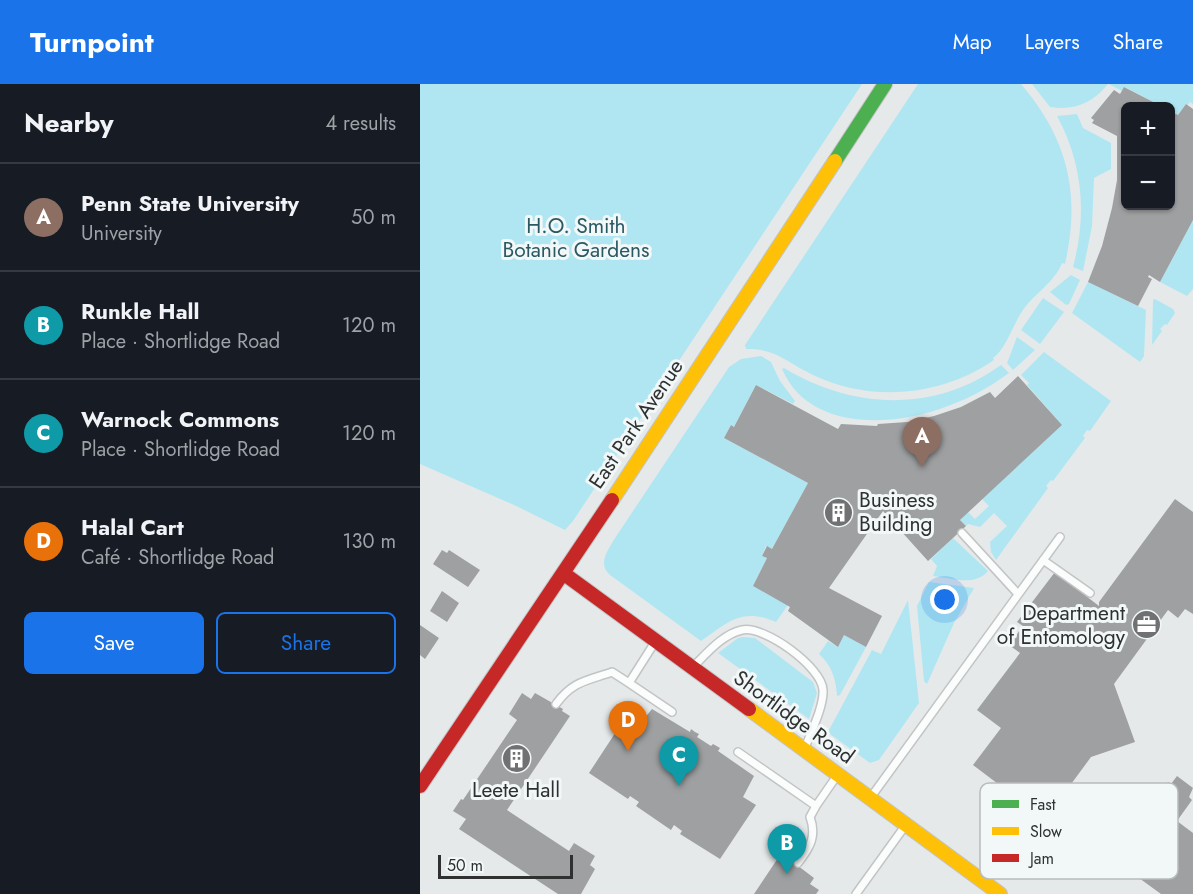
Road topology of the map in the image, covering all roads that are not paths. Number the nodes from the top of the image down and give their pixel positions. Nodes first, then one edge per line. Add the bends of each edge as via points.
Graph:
1 (885, 84) edge
2 (962, 533) dead end
3 (1060, 537) dead end
4 (1043, 560) junction
5 (563, 573) junction
6 (1090, 593) dead end
7 (1018, 594) junction
8 (655, 642) junction
9 (691, 668) junction
10 (629, 683) junction
11 (556, 704) dead end
12 (672, 712) dead end
13 (804, 750) junction
14 (738, 752) dead end
15 (838, 775) junction
16 (420, 786) edge
17 (870, 799) junction
18 (816, 807) junction
19 (906, 825) junction
20 (798, 863) dead end
21 (856, 894) edge
22 (1000, 894) edge

1 - 5 main road, East Park Avenue
2 - 7 lane
3 - 4 lane
4 - 6 lane
4 - 7 lane
5 - 8 main road, Shortlidge Road
5 - 16 main road, East Park Avenue
7 - 17 lane
8 - 9 main road, Shortlidge Road
8 - 10 lane
9 - 13 main road, Shortlidge Road
9 - 13 lane via 736,632 752,629 769,636 815,671 822,684 823,697
10 - 11 lane via 612,672 576,684
10 - 12 lane
13 - 15 main road, Shortlidge Road
14 - 18 lane
15 - 17 main road, Shortlidge Road
15 - 18 lane
17 - 19 main road, Shortlidge Road
18 - 20 lane via 810,817 812,841
19 - 21 lane
19 - 22 main road, Shortlidge Road

